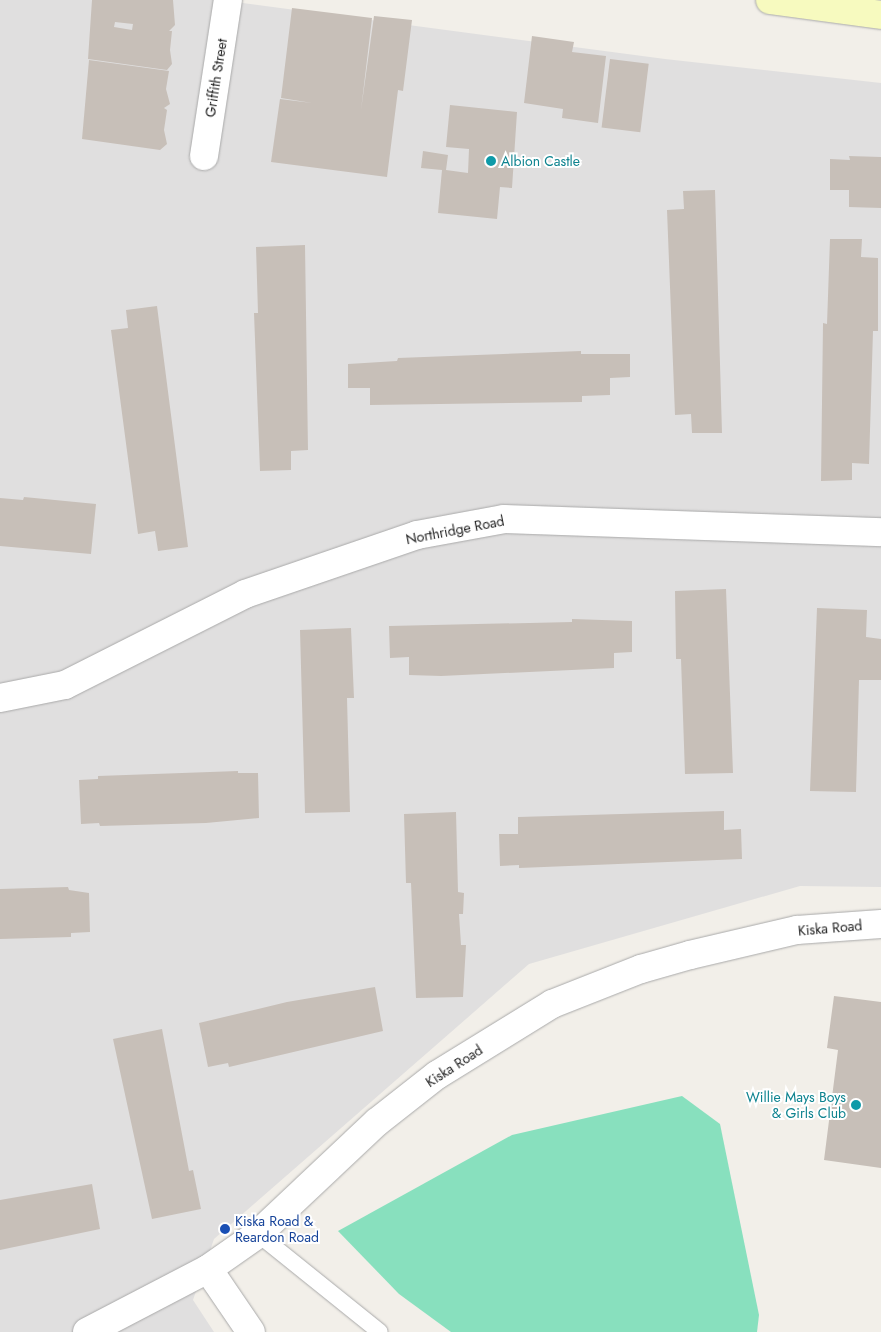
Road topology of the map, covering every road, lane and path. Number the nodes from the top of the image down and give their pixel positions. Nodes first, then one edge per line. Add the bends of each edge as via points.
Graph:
1 (228, 0) edge
2 (770, 0) edge
3 (881, 15) edge
4 (204, 156) dead end
5 (881, 532) edge
6 (0, 698) edge
7 (881, 924) edge
8 (258, 1234) junction
9 (208, 1270) junction
10 (87, 1332) edge
11 (251, 1332) edge
12 (380, 1332) edge

1 - 4 street, Griffith Street
2 - 3 main road
5 - 6 street, Northridge Road via 504,519 417,534 245,594 65,684
7 - 8 street, Kiska Road via 797,930 690,955 641,969 552,1004 437,1075 378,1122
8 - 9 street, Kiska Road
8 - 12 lane
9 - 10 street, Kiska Road
9 - 11 street

